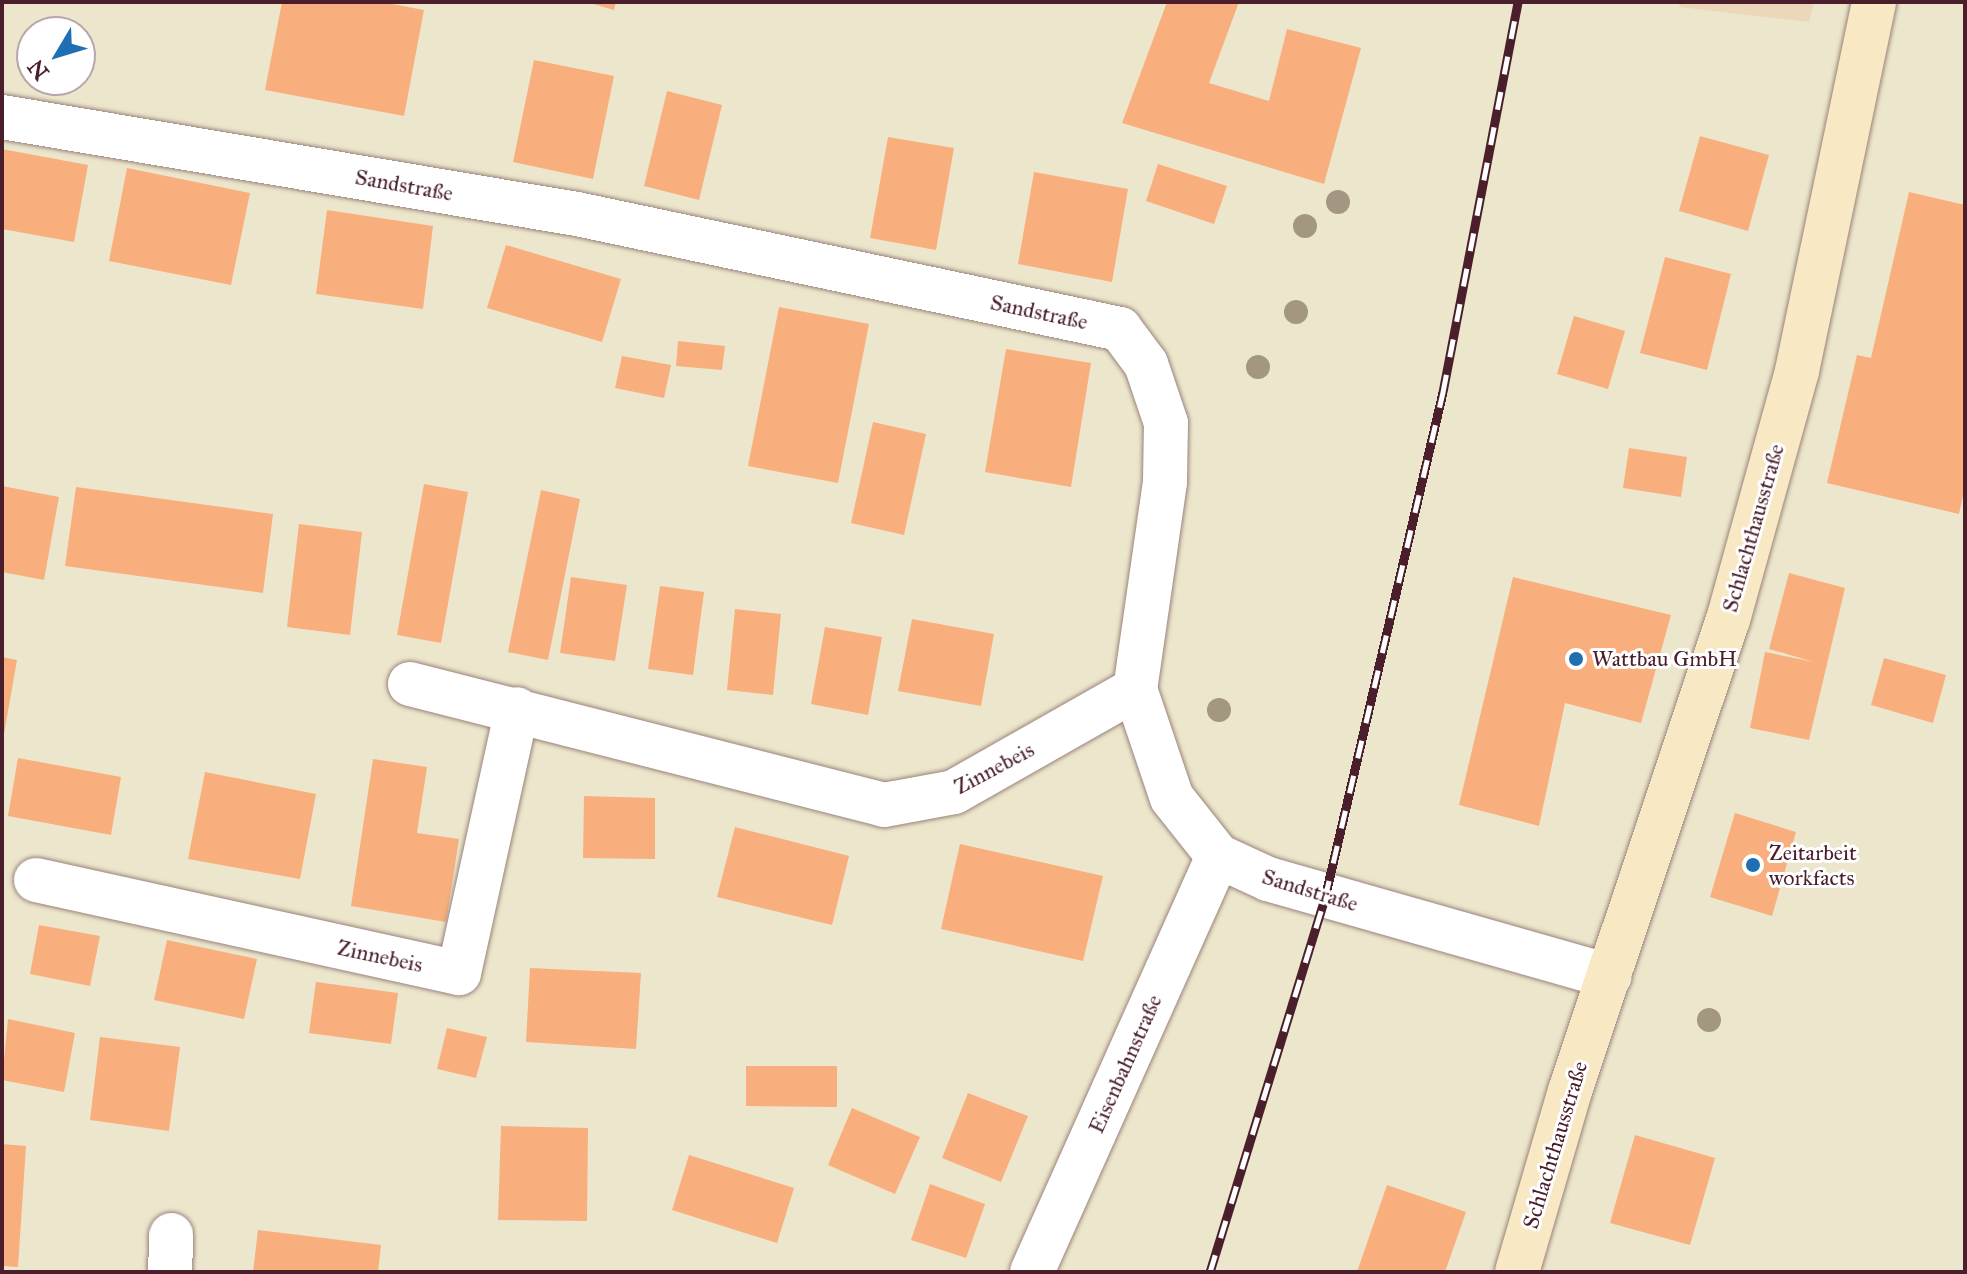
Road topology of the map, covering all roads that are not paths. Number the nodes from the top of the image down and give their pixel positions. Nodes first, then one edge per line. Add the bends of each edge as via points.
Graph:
1 (1874, 2) edge
2 (2, 117) edge
3 (410, 684) dead end
4 (1135, 689) junction
5 (517, 709) junction
6 (1218, 856) junction
7 (36, 880) dead end
8 (1609, 976) junction
9 (1032, 1272) edge
10 (1517, 1272) edge

1 - 8 main road, Schlachthausstraße via 1797,371 1728,620
2 - 4 street, Sandstraße via 577,214 1120,329 1146,364 1166,423 1165,482
3 - 5 street, Zinnebeis
4 - 5 street, Zinnebeis via 954,792 884,805
4 - 6 street, Sandstraße via 1172,798
5 - 7 street, Zinnebeis via 459,973
6 - 8 street, Sandstraße via 1325,898
6 - 9 street, Eisenbahnstraße
8 - 10 main road, Schlachthausstraße

